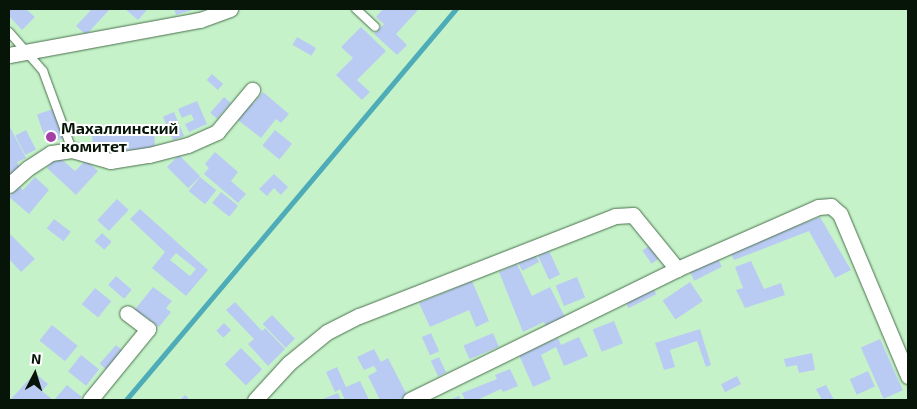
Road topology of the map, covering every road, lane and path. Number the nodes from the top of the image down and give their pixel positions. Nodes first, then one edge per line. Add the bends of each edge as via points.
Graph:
1 (230, 9) edge
2 (356, 9) edge
3 (375, 27) dead end
4 (9, 32) edge
5 (30, 52) junction
6 (9, 55) edge
7 (252, 90) dead end
8 (72, 150) junction
9 (9, 185) edge
10 (677, 269) junction
11 (127, 313) dead end
12 (908, 376) edge
13 (90, 400) edge
14 (255, 400) edge
15 (410, 400) edge

1 - 5 street via 200,20
2 - 3 lane
4 - 5 lane
5 - 6 street
5 - 8 lane via 43,71
7 - 8 street via 217,132 188,145 110,161
8 - 9 street via 51,153
10 - 12 street via 818,208 831,206 840,214
10 - 14 street via 632,215 615,216 359,316 327,332 289,363
10 - 15 street
11 - 13 street via 148,329

